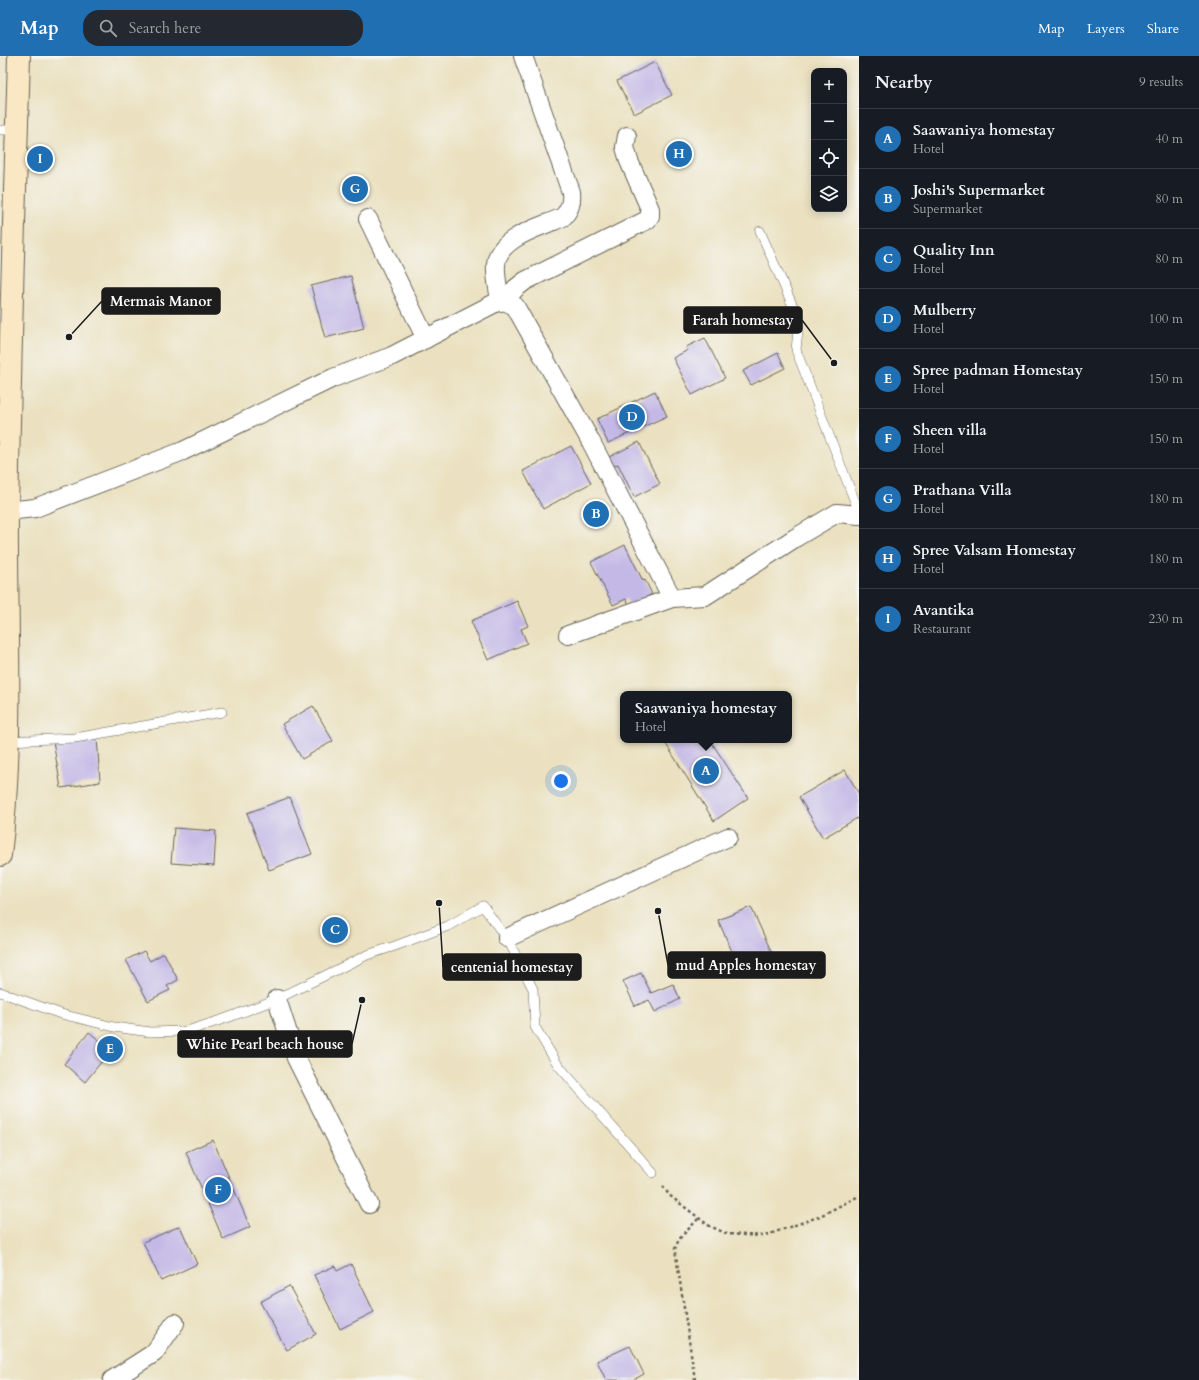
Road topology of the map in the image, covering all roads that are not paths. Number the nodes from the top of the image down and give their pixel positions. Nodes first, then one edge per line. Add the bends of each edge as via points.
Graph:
1 (19, 56) edge
2 (523, 56) edge
3 (8, 130) edge
4 (628, 136) dead end
5 (368, 219) dead end
6 (760, 231) dead end
7 (502, 302) junction
8 (426, 339) junction
9 (7, 511) junction
10 (859, 512) edge
11 (859, 515) edge
12 (672, 598) junction
13 (4, 610) edge
14 (568, 635) dead end
15 (222, 712) dead end
16 (7, 741) junction
17 (728, 837) dead end
18 (0, 855) edge
19 (507, 938) junction
20 (0, 992) edge
21 (278, 999) junction
22 (653, 1173) road end
23 (368, 1204) dead end
24 (175, 1324) dead end
25 (112, 1380) edge

1 - 3 main road
2 - 7 street via 571,192 572,202 569,211 563,217 503,246 496,264
3 - 9 main road
4 - 7 street via 628,161 650,209 647,220 526,281
5 - 8 street
6 - 10 lane via 799,320 796,350
7 - 8 street via 497,302
7 - 12 street via 515,306 519,312 590,440
8 - 9 street via 392,356 333,378 183,451 35,508
9 - 13 main road
11 - 12 street via 837,513 705,596
12 - 14 street
13 - 16 main road via 9,704
15 - 16 lane via 75,738
16 - 18 main road via 5,815
17 - 19 street
19 - 21 lane via 483,906 448,926 367,955
19 - 22 lane via 533,989 535,1027 558,1065
20 - 21 lane via 61,1014 114,1027 150,1032 187,1030
21 - 23 street via 296,1058
24 - 25 street via 154,1353

